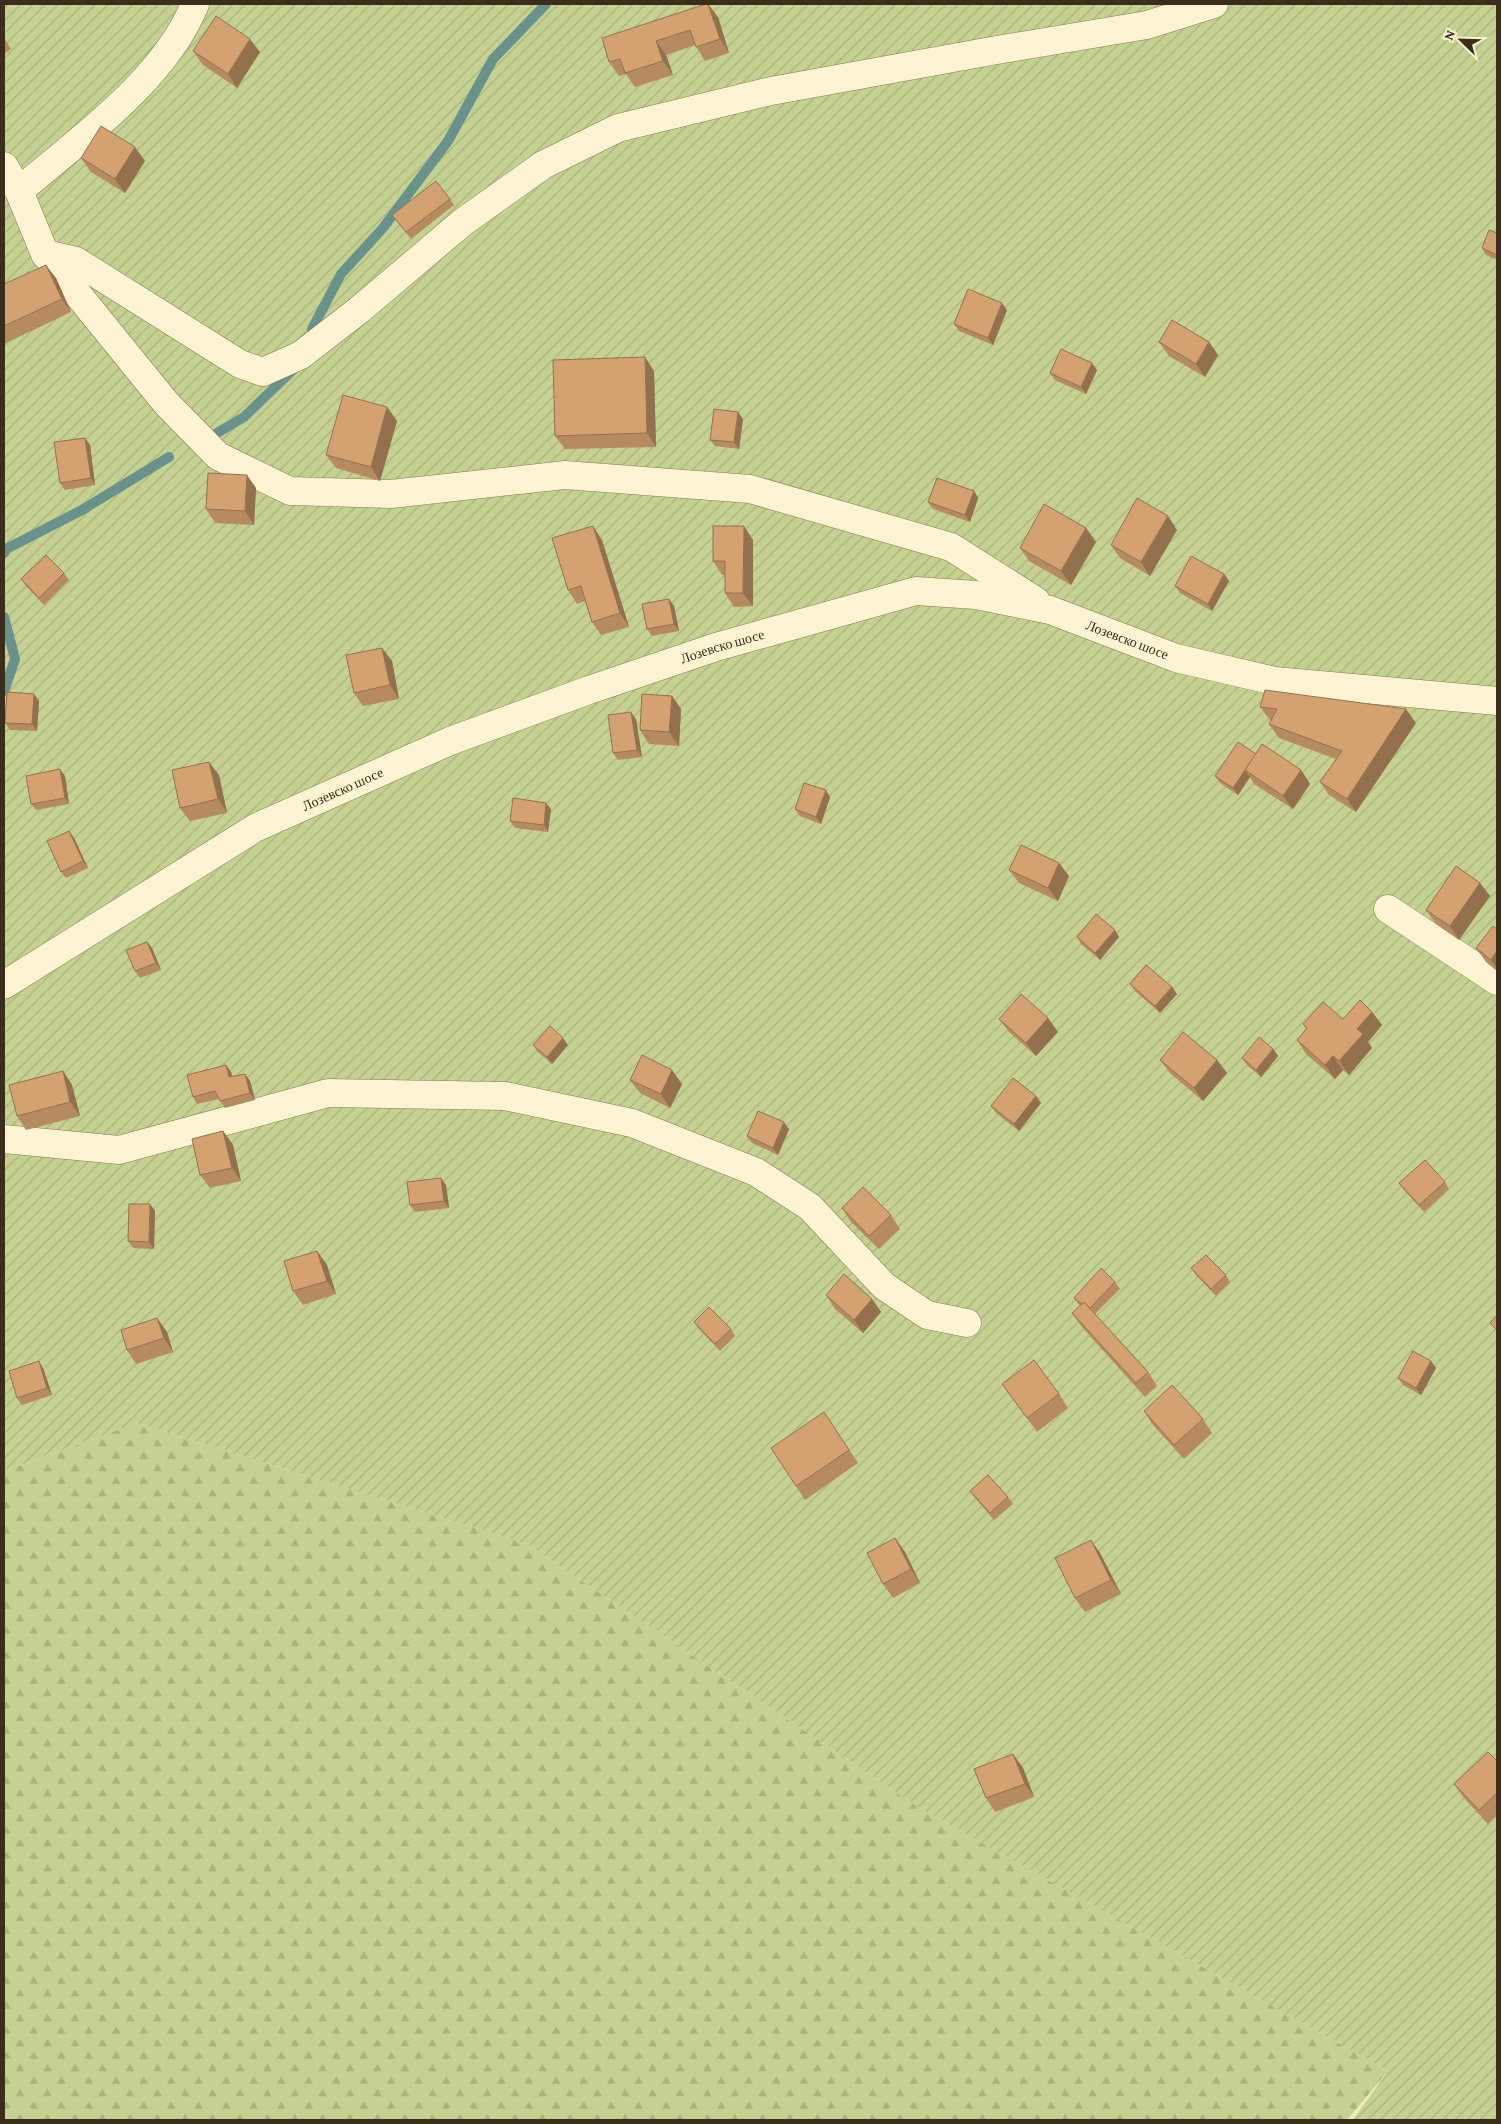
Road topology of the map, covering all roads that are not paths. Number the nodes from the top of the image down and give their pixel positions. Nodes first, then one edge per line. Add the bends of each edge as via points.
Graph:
1 (195, 4) edge
2 (1214, 4) edge
3 (4, 166) edge
4 (19, 191) junction
5 (45, 254) junction
6 (1050, 610) junction
7 (1497, 701) edge
8 (1388, 909) dead end
9 (1497, 981) edge
10 (4, 985) edge
11 (4, 1139) edge
12 (967, 1323) dead end

1 - 4 street via 187,26 131,97
2 - 5 street via 1146,25 771,91 618,128 543,165 463,222 301,355 264,372 240,364 76,261
3 - 4 street
4 - 5 street
5 - 6 street via 166,403 218,456 290,491 391,494 565,475 750,489 952,546
6 - 7 street, Лозевско шосе via 1176,658 1275,681
6 - 10 street, Лозевско шосе via 976,595 916,591 716,647 589,690 450,741 255,828
8 - 9 street
11 - 12 street via 119,1150 328,1093 505,1096 632,1123 756,1172 810,1207 884,1286 927,1315

